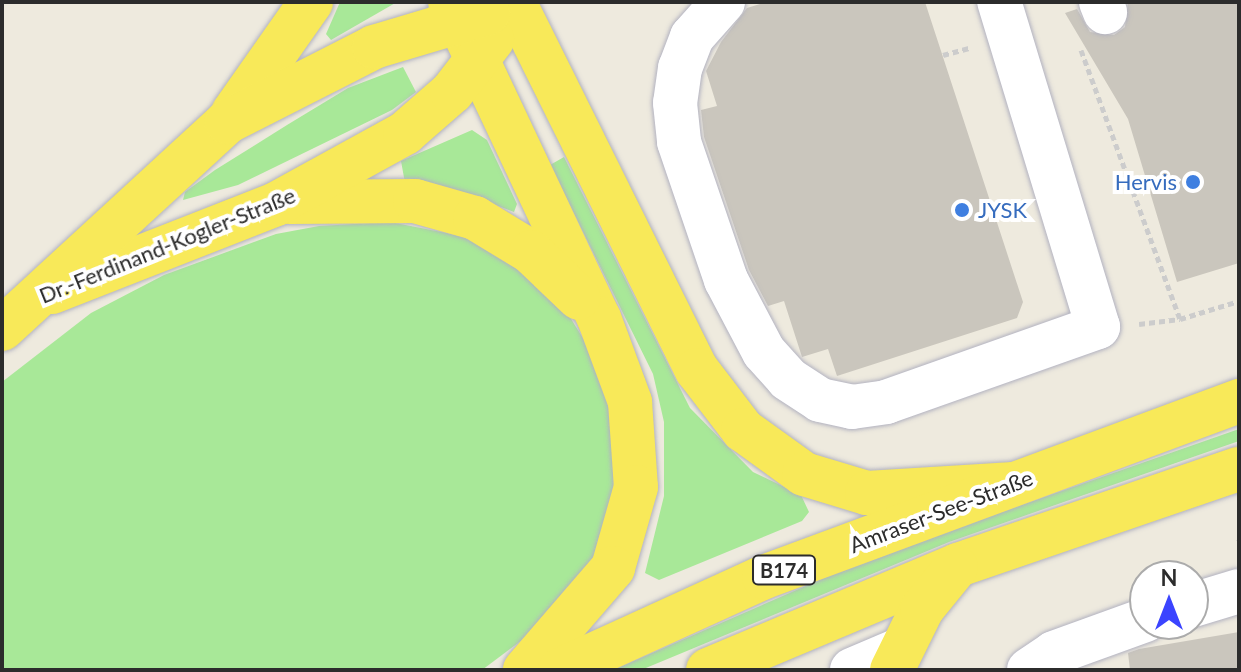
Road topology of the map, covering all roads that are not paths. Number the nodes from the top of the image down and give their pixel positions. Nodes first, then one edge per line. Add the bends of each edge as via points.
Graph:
1 (311, 2) edge
2 (723, 2) edge
3 (999, 2) edge
4 (493, 6) edge
5 (478, 60) junction
6 (227, 122) junction
7 (276, 204) junction
8 (13, 316) edge
9 (599, 318) junction
10 (1239, 401) edge
11 (1239, 469) edge
12 (1014, 484) junction
13 (958, 565) junction
14 (1239, 591) edge
15 (1209, 600) edge
16 (1129, 626) edge
17 (897, 660) edge
18 (1032, 661) edge
19 (525, 670) edge
20 (560, 670) edge
21 (708, 670) edge
22 (852, 670) edge

1 - 6 main road
2 - 3 lane via 692,37 680,68 675,103 679,142 726,280 764,352 788,379 820,400 852,407 886,402 1098,327
4 - 5 main road, Dr.-Ferdinand-Kogler-Straße
4 - 5 main road
4 - 6 main road, Dr.-Ferdinand-Kogler-Straße via 374,47
4 - 12 main road via 697,370 743,430 804,474 867,493
5 - 7 main road, Dr.-Ferdinand-Kogler-Straße via 409,131
5 - 9 main road
6 - 8 main road, Dr.-Ferdinand-Kogler-Straße
7 - 8 main road, Dr.-Ferdinand-Kogler-Straße
7 - 9 main road via 318,198 415,201 475,218 531,252
9 - 19 main road via 630,402 636,487 613,568
10 - 12 main road, Amraser-See-Straße / B174
11 - 13 main road
12 - 20 main road, Amraser-See-Straße / B174 via 764,577
13 - 17 main road via 922,609
13 - 21 main road
14 - 15 lane
16 - 18 lane
17 - 22 lane

